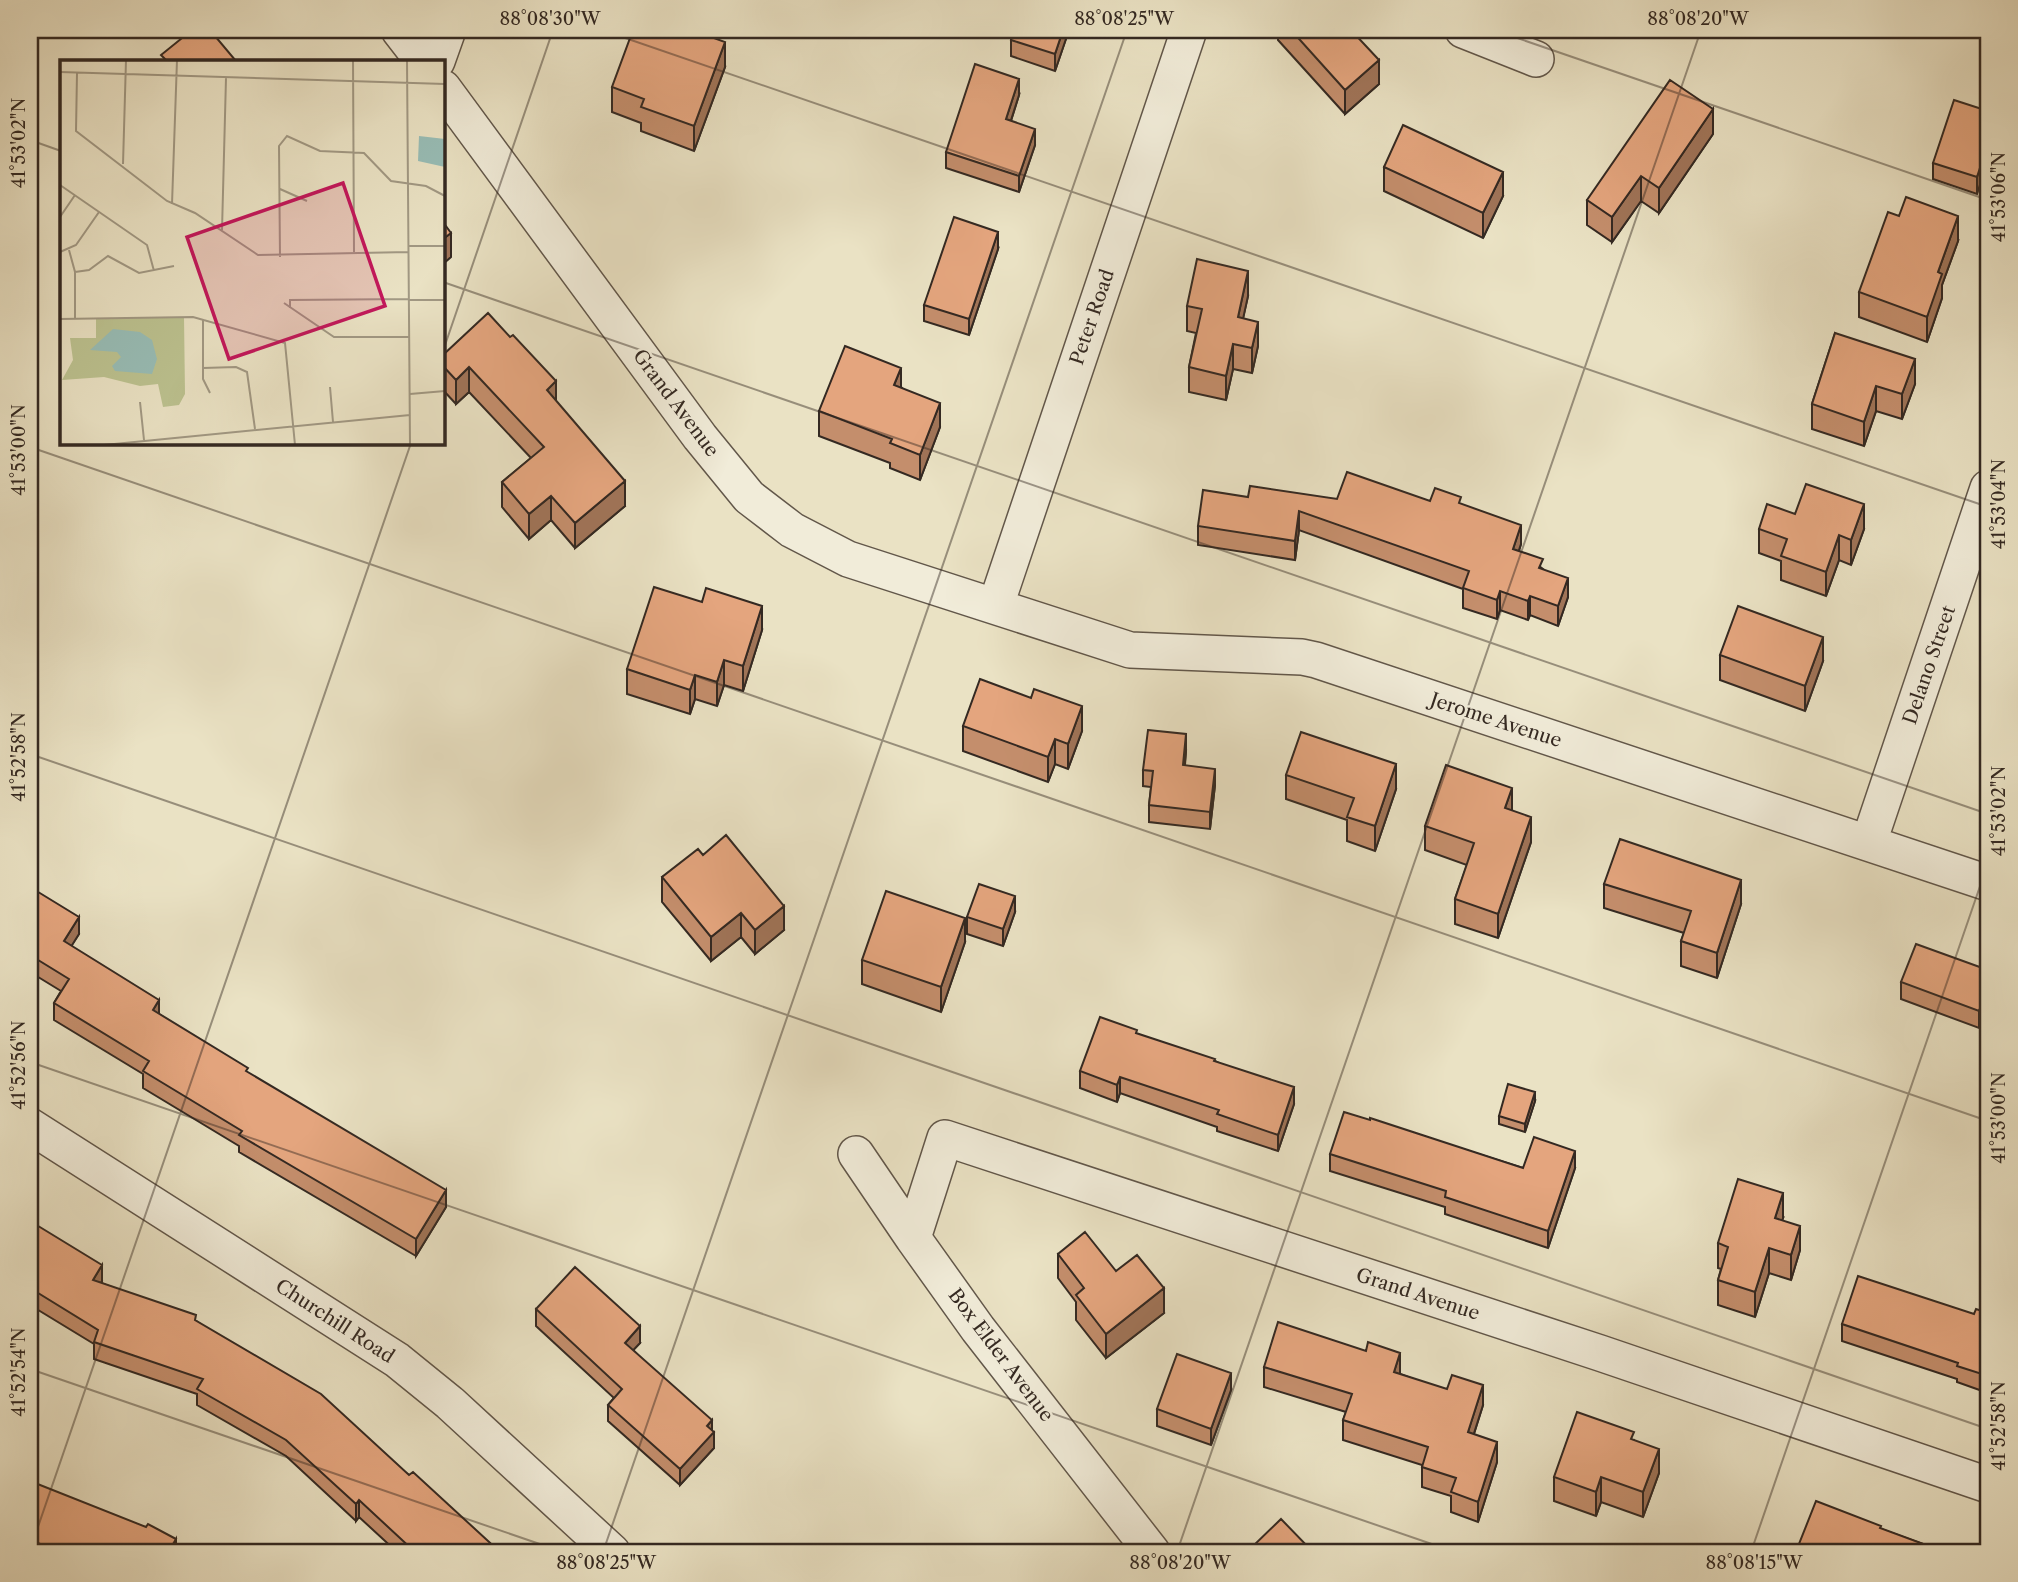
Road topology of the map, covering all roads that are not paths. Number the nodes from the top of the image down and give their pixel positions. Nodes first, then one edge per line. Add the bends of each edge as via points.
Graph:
1 (399, 30) edge
2 (448, 30) edge
3 (1189, 30) edge
4 (1463, 30) edge
5 (1536, 59) dead end
6 (422, 60) edge
7 (437, 60) edge
8 (444, 89) edge
9 (1988, 488) edge
10 (996, 605) junction
11 (1869, 842) junction
12 (1988, 883) edge
13 (30, 1126) edge
14 (856, 1154) dead end
15 (912, 1238) junction
16 (1988, 1485) edge
17 (612, 1552) edge
18 (1152, 1552) edge

1 - 6 street
2 - 7 street
3 - 10 street, Peter Road
4 - 5 street
8 - 10 street, Grand Avenue via 749,498 792,530 848,559
9 - 11 street, Delano Street
10 - 11 street, Jerome Avenue via 1145,653 1316,660
11 - 12 street, Jerome Avenue
13 - 17 street, Churchill Road via 397,1360
14 - 15 street, Box Elder Avenue
15 - 16 street, Grand Avenue via 945,1139
15 - 18 street, Box Elder Avenue

